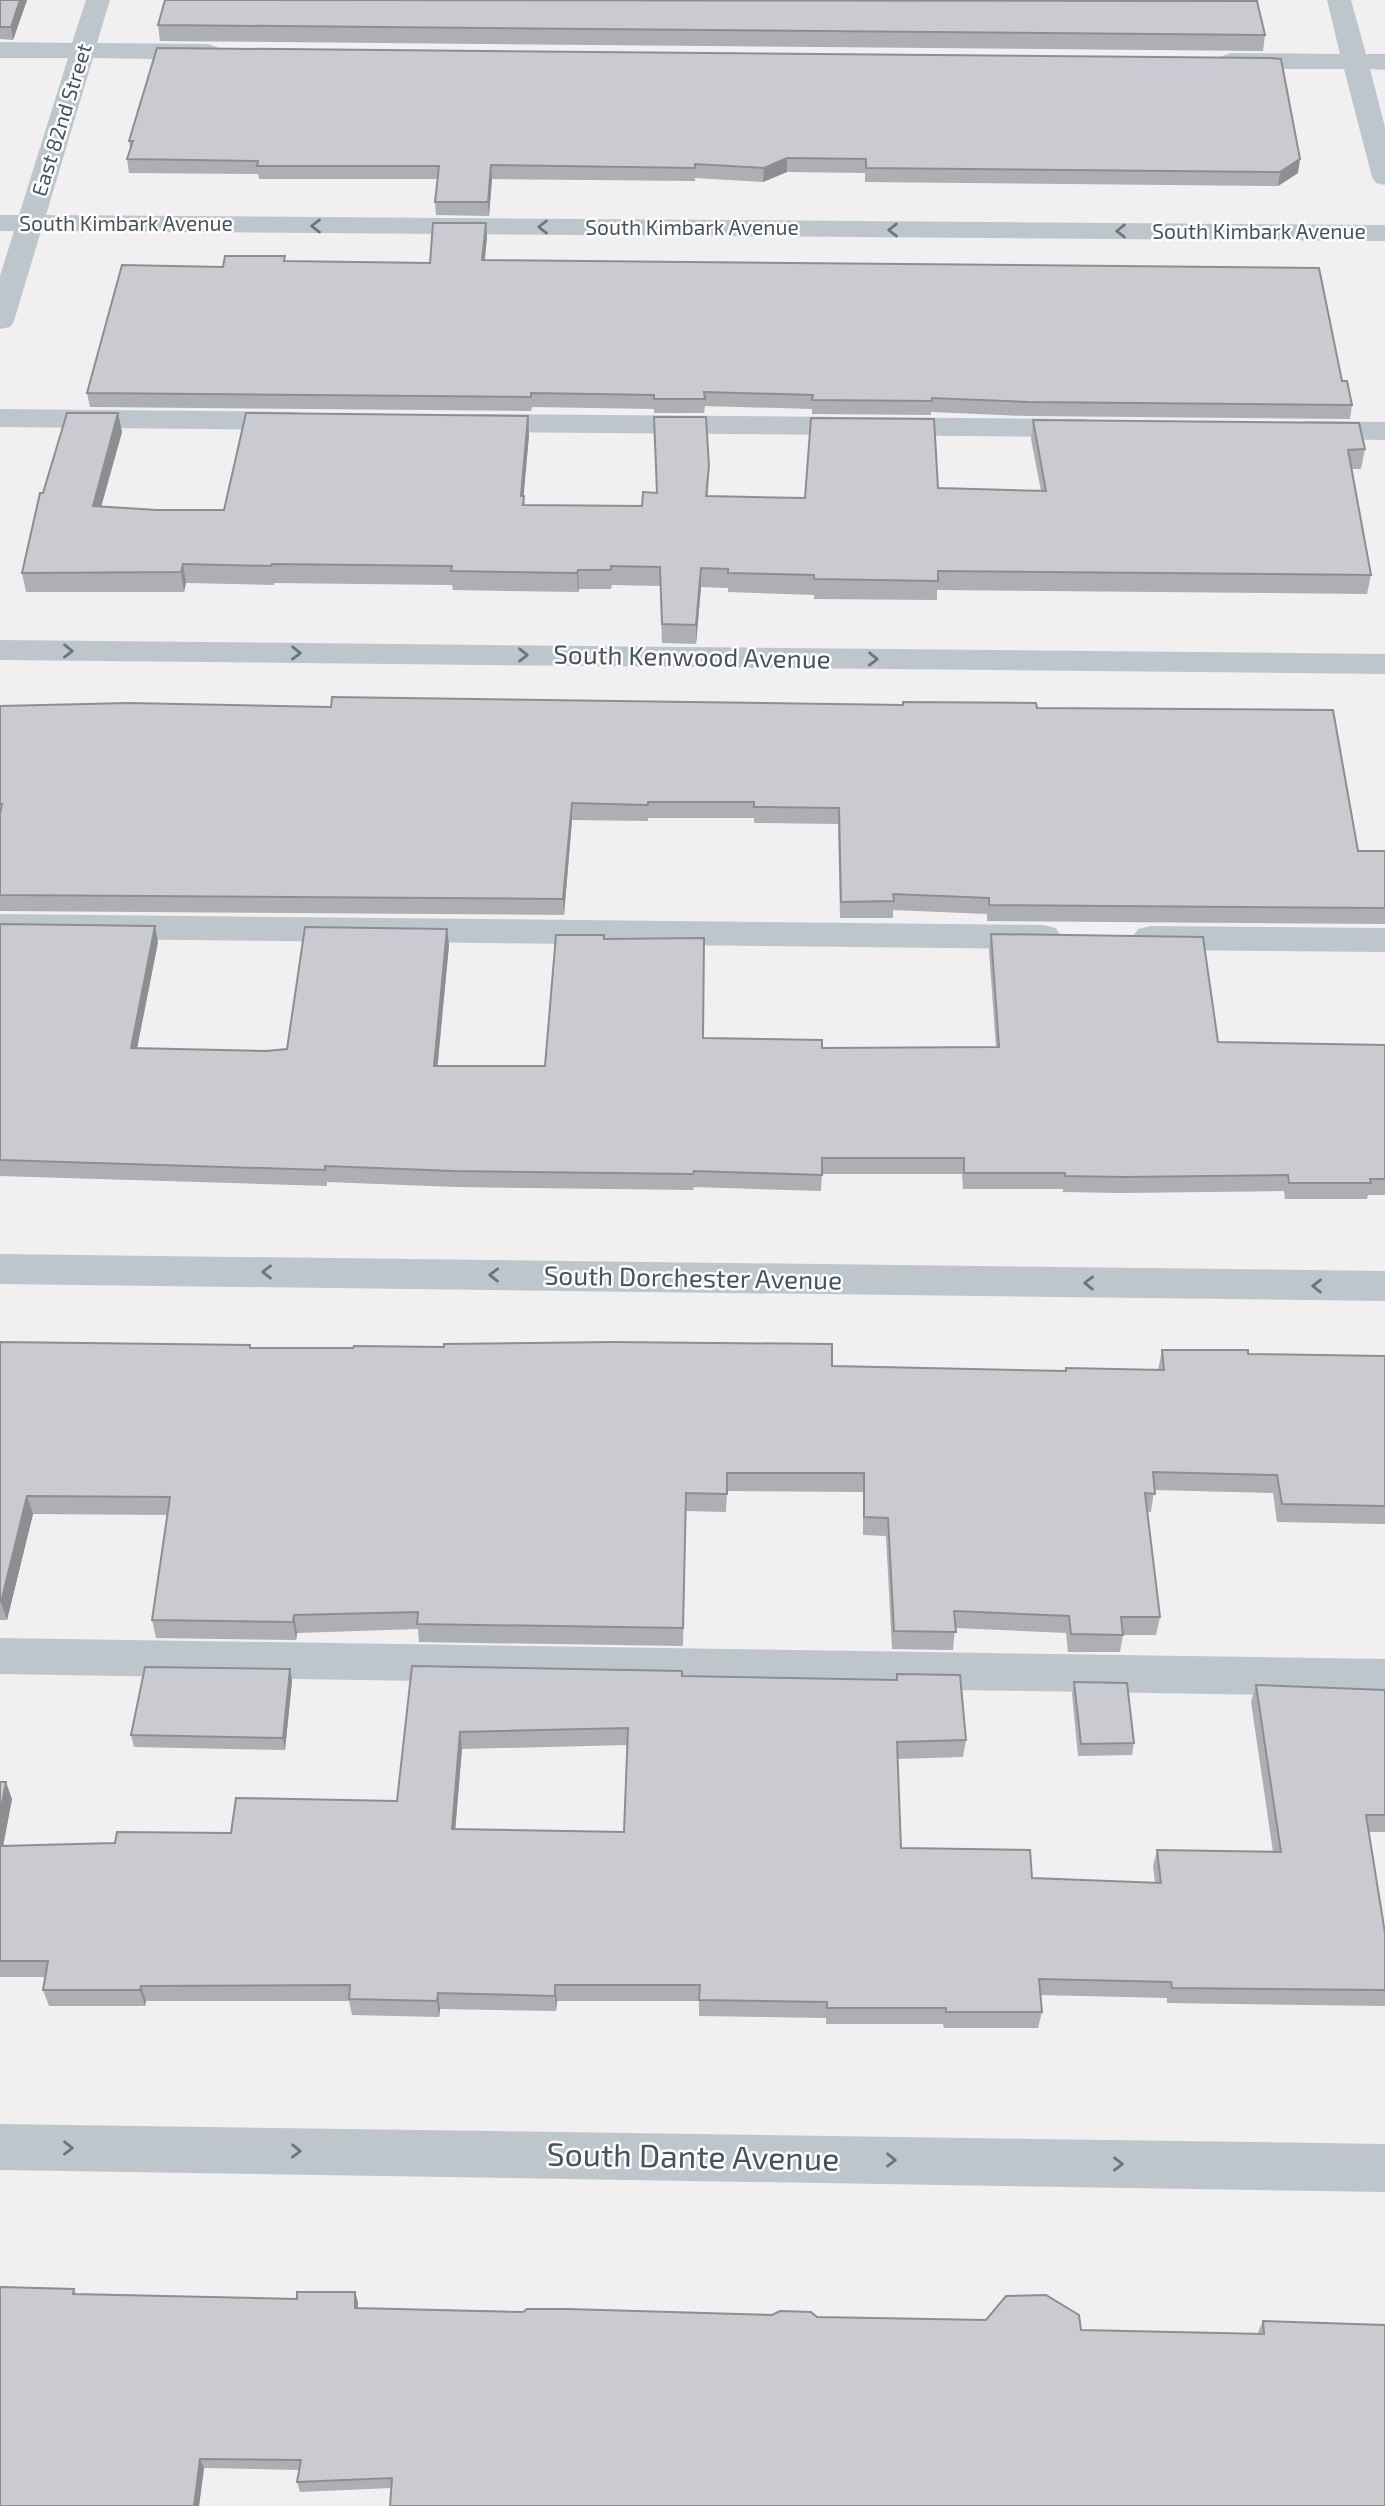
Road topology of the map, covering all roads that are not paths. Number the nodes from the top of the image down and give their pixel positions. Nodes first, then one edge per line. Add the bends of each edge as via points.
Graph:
1 (99, 0) edge
2 (1339, 0) edge
3 (0, 50) edge
4 (83, 51) junction
5 (227, 52) edge
6 (1204, 61) edge
7 (1355, 62) junction
8 (1385, 62) edge
9 (1385, 177) edge
10 (0, 223) edge
11 (30, 223) junction
12 (1385, 233) edge
13 (0, 321) edge
14 (0, 418) edge
15 (316, 421) edge
16 (455, 422) edge
17 (1106, 428) edge
18 (1286, 430) edge
19 (1385, 431) edge
20 (0, 650) edge
21 (1385, 664) edge
22 (0, 926) edge
23 (1077, 937) edge
24 (1119, 937) edge
25 (1385, 940) edge
26 (0, 1269) edge
27 (1385, 1286) edge
28 (0, 1656) edge
29 (1385, 1678) edge
30 (0, 2147) edge
31 (1385, 2168) edge

1 - 4 street, East 82nd Street
2 - 7 street
3 - 4 street
4 - 5 street
4 - 11 street, East 82nd Street
6 - 7 street
7 - 8 street
7 - 9 street
10 - 11 street, South Kimbark Avenue
12 -> 11 street, South Kimbark Avenue
11 - 13 street, East 82nd Street
14 - 15 street
16 - 17 street
18 - 19 street
20 -> 21 street, South Kenwood Avenue
22 - 23 street
24 - 25 street
27 -> 26 street, South Dorchester Avenue
28 - 29 street
30 -> 31 street, South Dante Avenue

